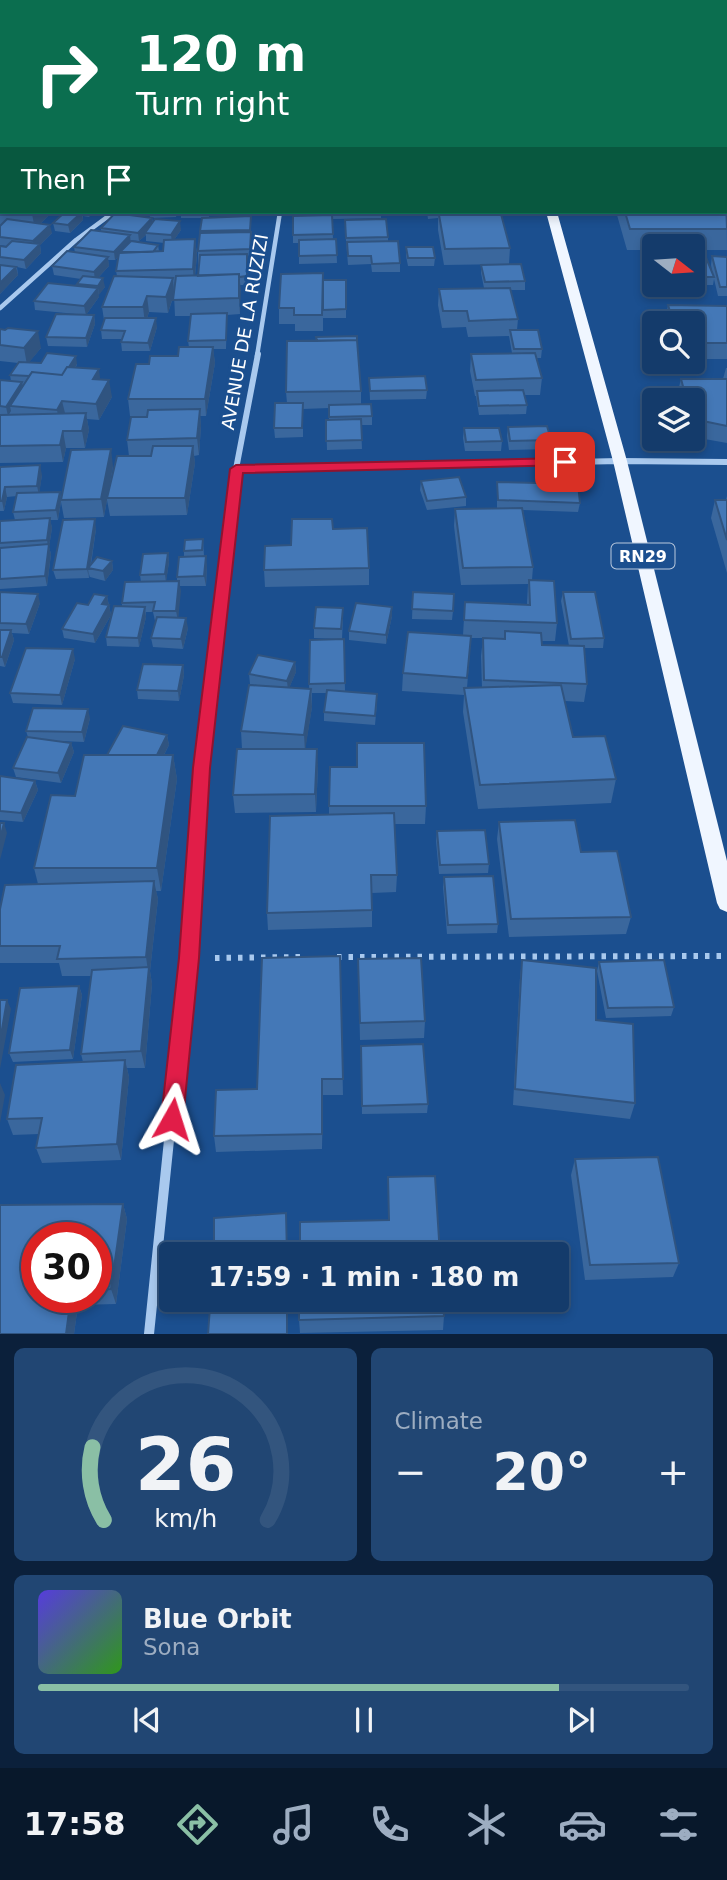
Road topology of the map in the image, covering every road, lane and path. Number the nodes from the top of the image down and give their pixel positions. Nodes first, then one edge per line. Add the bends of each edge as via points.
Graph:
1 (111, 214) edge
2 (280, 214) edge
3 (552, 214) edge
4 (0, 308) edge
5 (620, 461) junction
6 (727, 462) edge
7 (236, 469) junction
8 (727, 903) edge
9 (727, 956) edge
10 (313, 957) edge
11 (327, 957) edge
12 (189, 958) junction
13 (149, 1334) edge

1 - 4 street
2 - 7 street, AVENUE DE LA RUZIZI
3 - 5 main road, RN29
5 - 6 street
5 - 7 street
5 - 8 main road, RN29
7 - 12 street, AVENUE DE LA RUZIZI via 202,768
9 - 11 path
10 - 12 path
12 - 13 street, AVENUE DE LA RUZIZI

